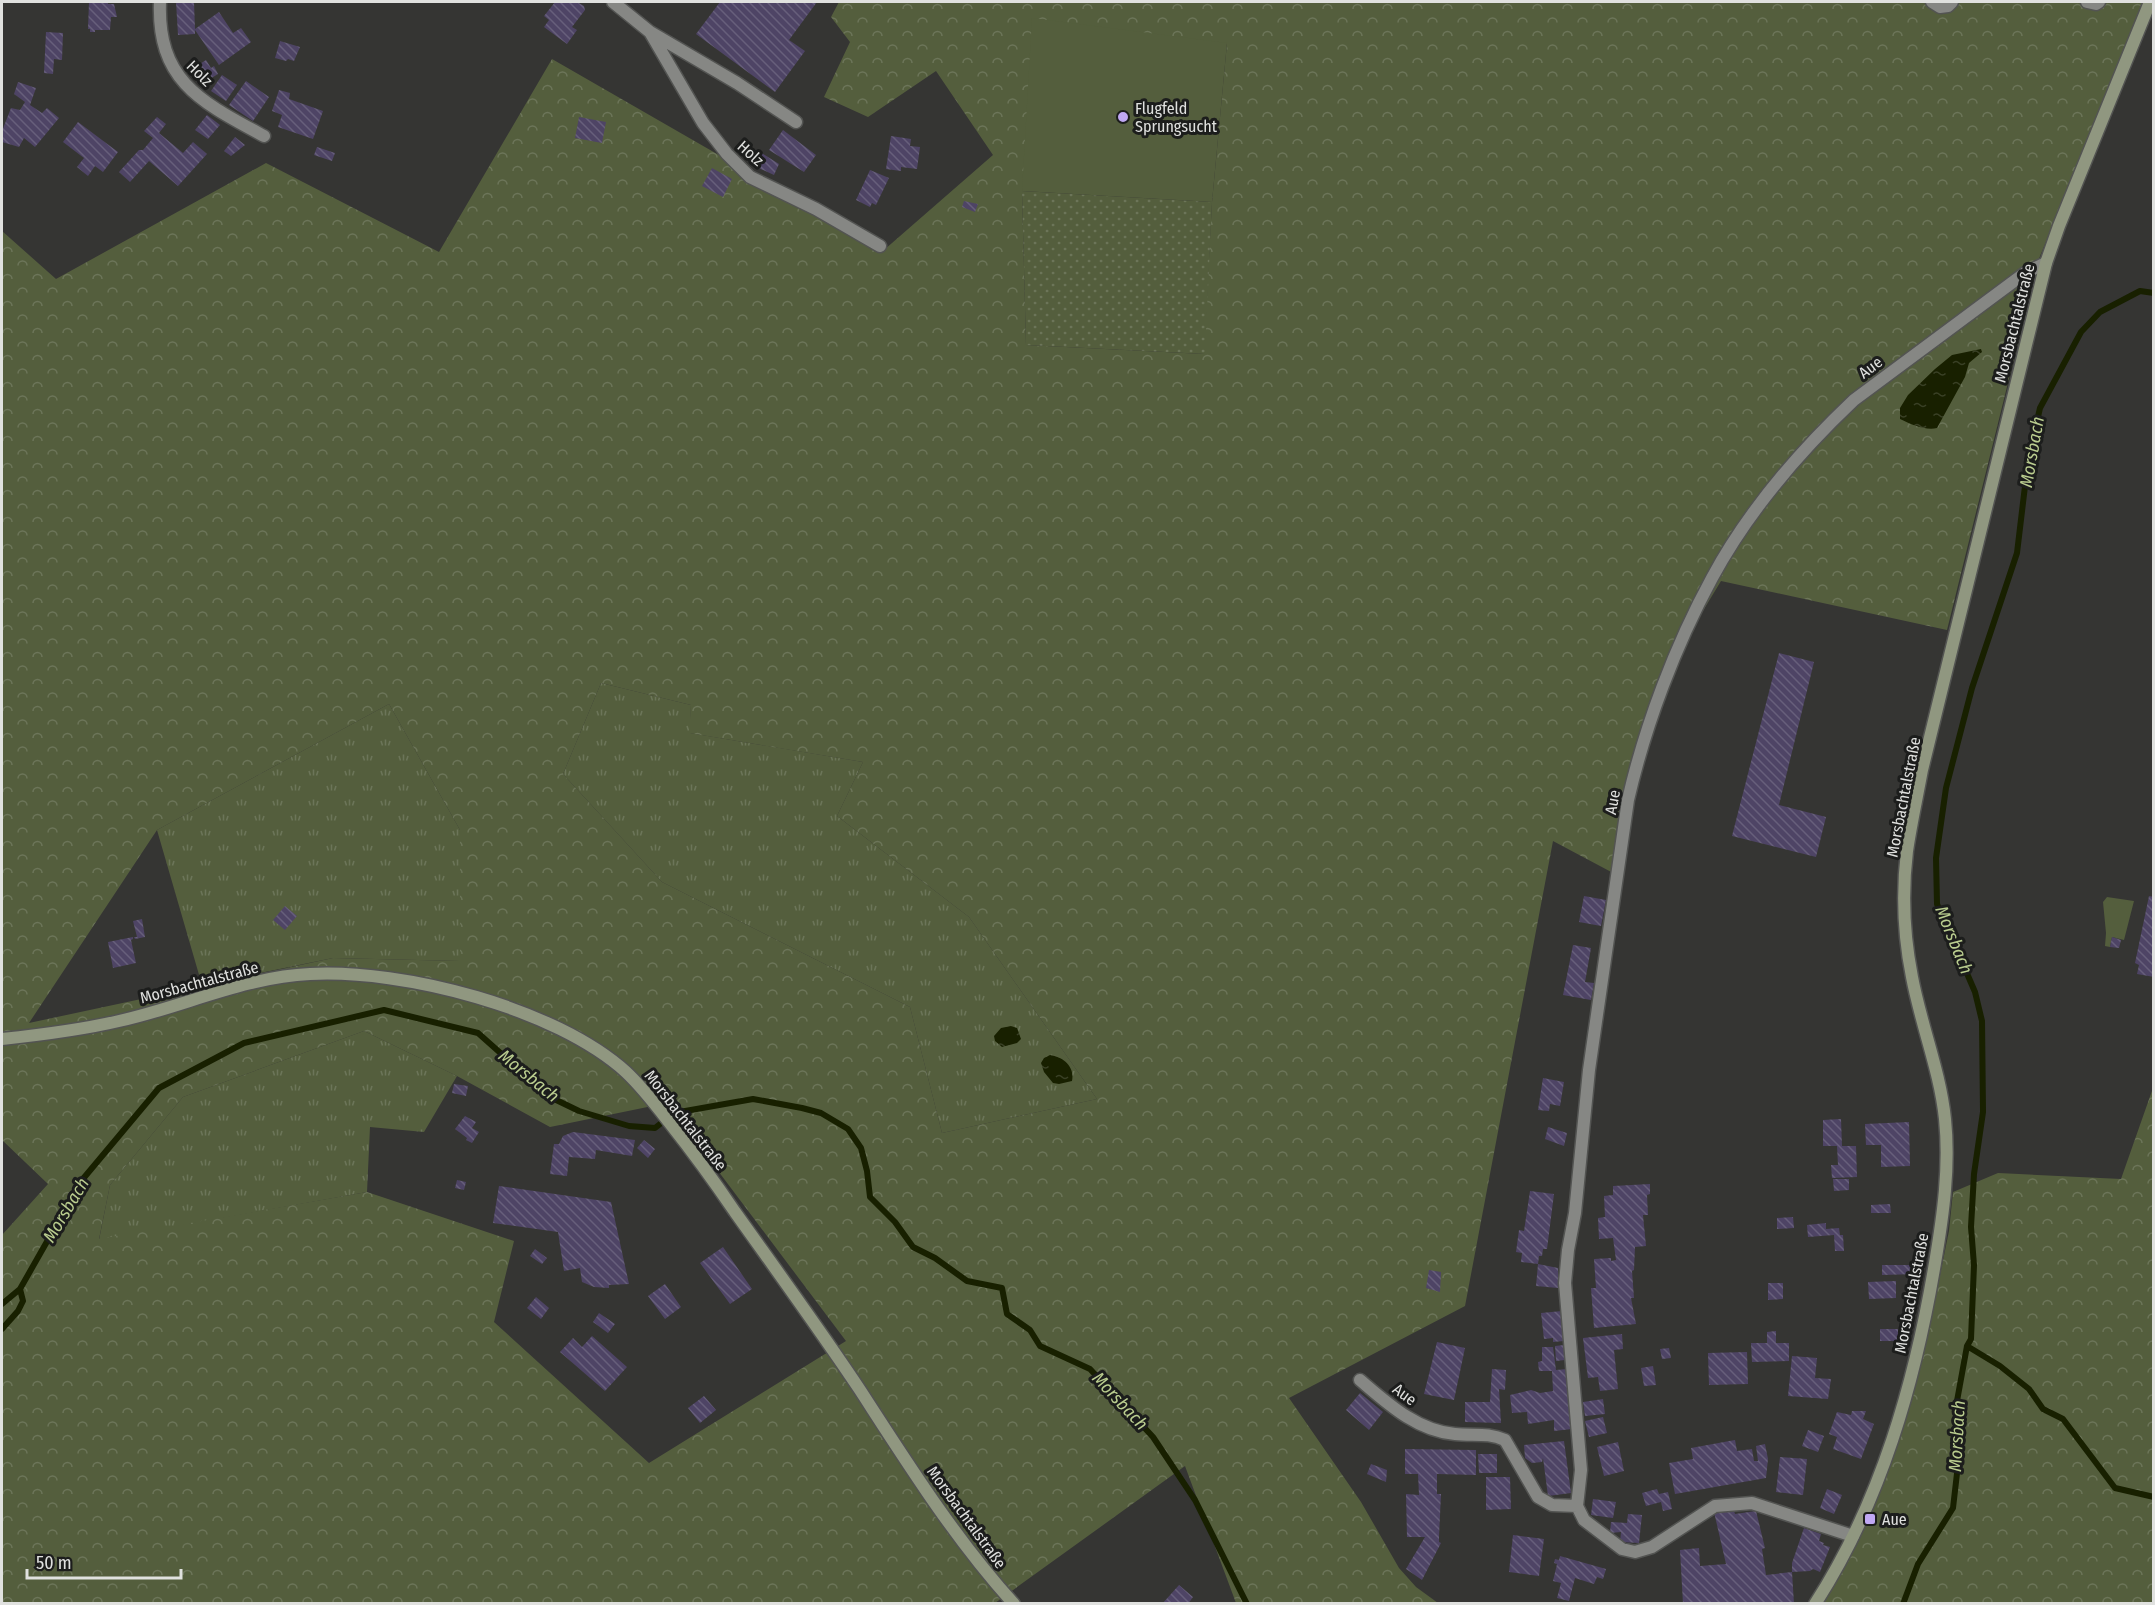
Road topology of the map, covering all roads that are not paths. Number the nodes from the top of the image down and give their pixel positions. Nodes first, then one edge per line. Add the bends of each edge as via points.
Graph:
1 (160, 2) edge
2 (613, 2) edge
3 (1932, 2) edge
4 (1952, 2) edge
5 (2087, 2) edge
6 (2099, 2) edge
7 (2150, 2) edge
8 (650, 32) junction
9 (796, 122) dead end
10 (264, 136) dead end
11 (879, 246) dead end
12 (2046, 263) junction
13 (2, 1039) edge
14 (1360, 1380) dead end
15 (1577, 1506) junction
16 (1853, 1536) junction
17 (1014, 1604) edge
18 (1815, 1604) edge

1 - 10 street, Holz via 160,35 173,71 225,116
2 - 8 street, Holz
3 - 4 street via 1940,7
5 - 6 street
7 - 12 main road, Morsbachtalstraße
8 - 9 street, Holz
8 - 11 street, Holz via 703,123 750,177
12 - 15 street, Aue via 2025,273 1936,338 1832,421 1739,536 1712,578 1668,676 1628,800 1568,1250 1566,1283 1581,1470
12 - 16 main road, Morsbachtalstraße via 1928,747 1907,853 1906,926 1912,977 1945,1119 1945,1191 1924,1327 1910,1383 1881,1471
13 - 17 main road, Morsbachtalstraße via 119,1021 254,981 309,974 362,974 412,982 513,1010 598,1050 646,1091 677,1132 827,1340 941,1512
14 - 15 street, Aue via 1395,1410 1417,1422 1442,1432 1486,1434 1505,1440 1538,1497 1552,1505
15 - 16 street via 1584,1520 1622,1549 1635,1552 1652,1547 1715,1506 1752,1503
16 - 18 main road, Morsbachtalstraße

